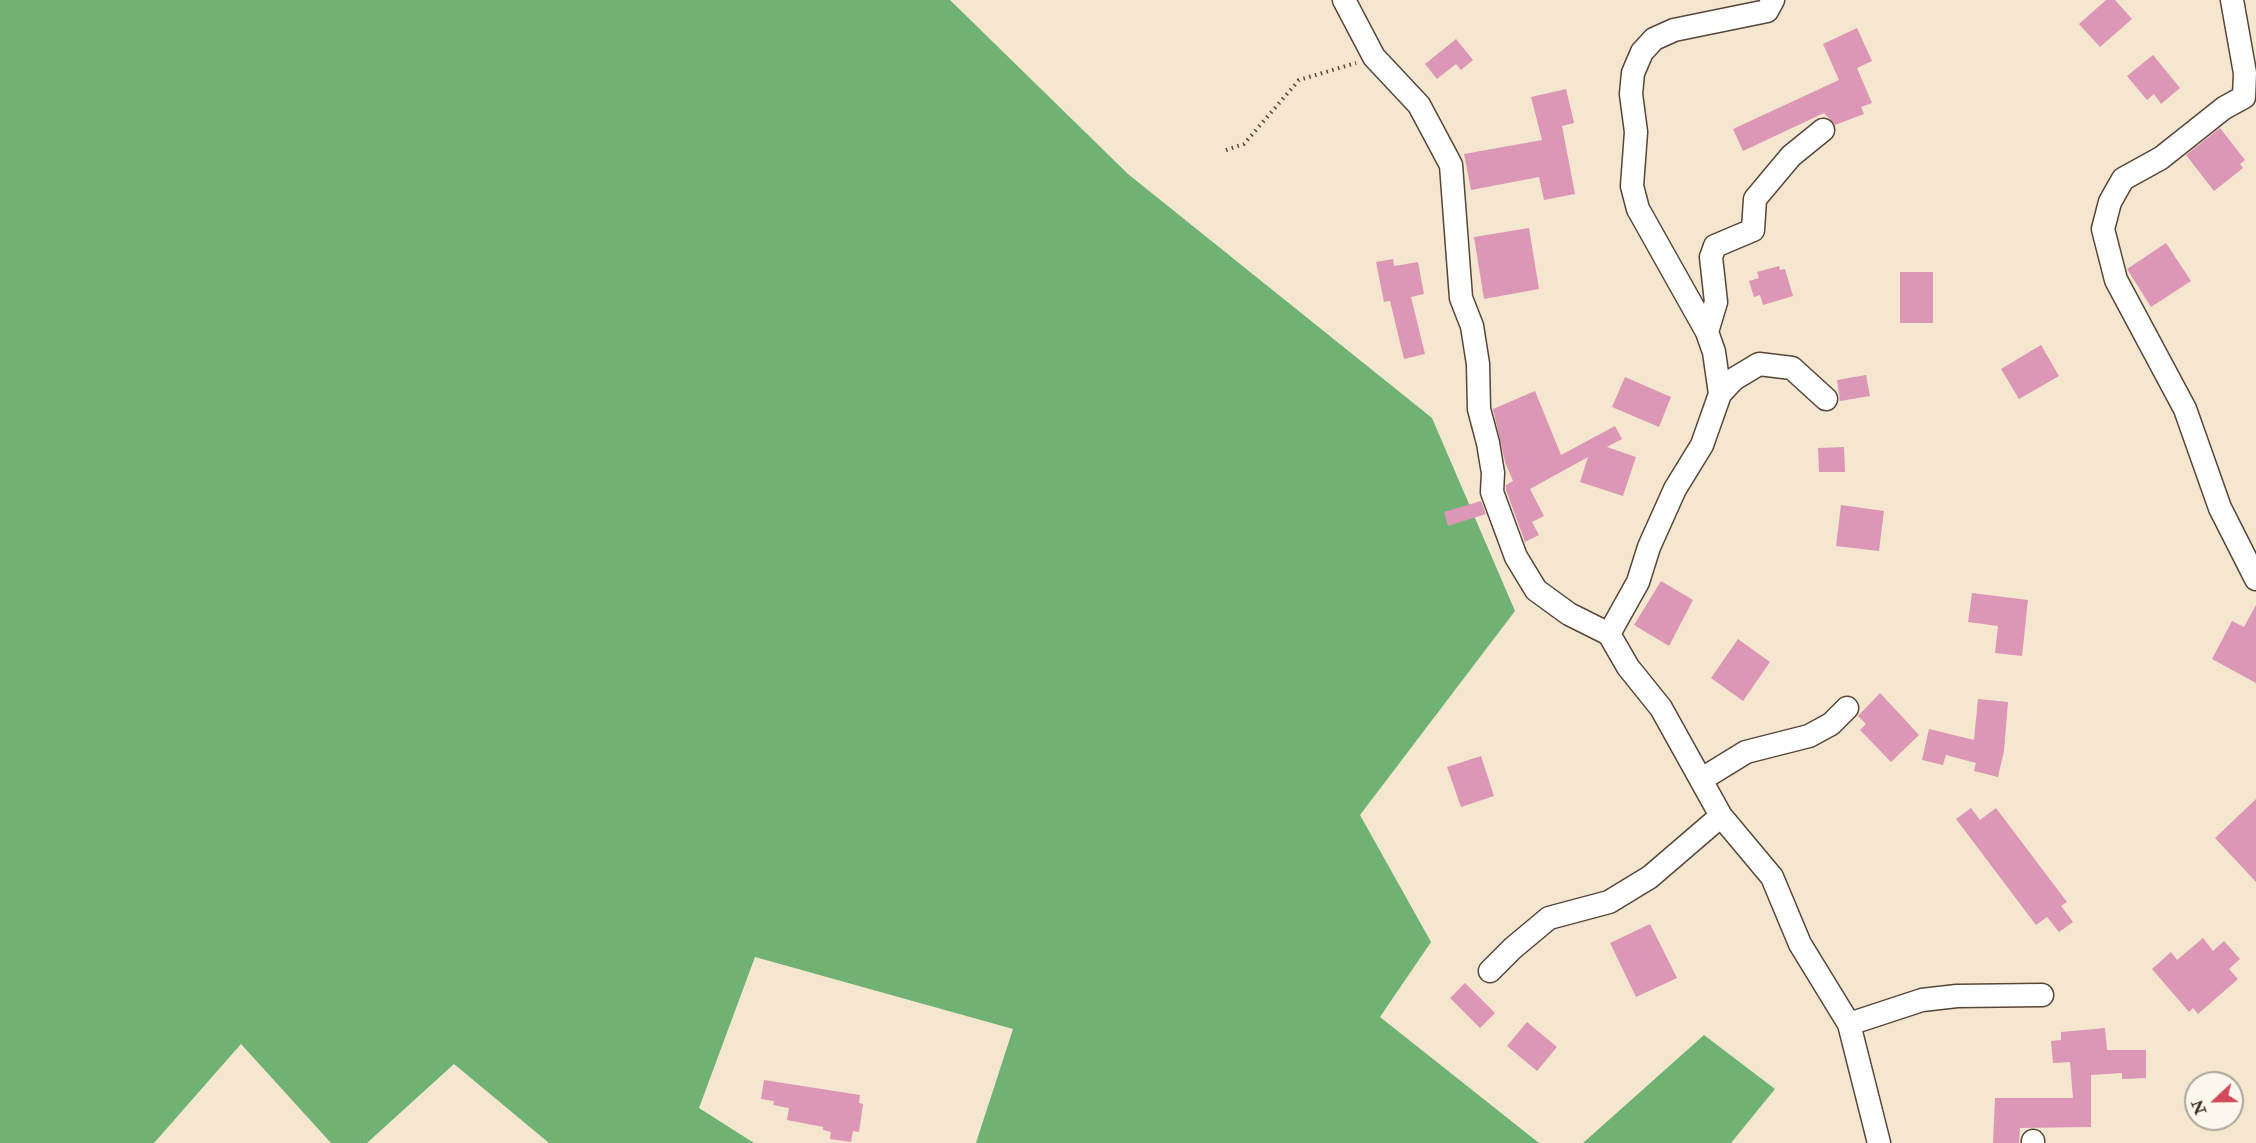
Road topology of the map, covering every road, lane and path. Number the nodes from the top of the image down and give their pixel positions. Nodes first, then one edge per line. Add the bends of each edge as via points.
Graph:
1 (1344, 0) edge
2 (1773, 0) edge
3 (2232, 0) edge
4 (1374, 57) junction
5 (1823, 130) dead end
6 (1226, 150) dead end
7 (1707, 332) junction
8 (1720, 394) junction
9 (1826, 399) dead end
10 (2256, 579) edge
11 (1609, 634) junction
12 (1847, 708) dead end
13 (1702, 779) junction
14 (1721, 816) junction
15 (1490, 971) dead end
16 (2042, 995) dead end
17 (1849, 1024) junction
18 (1879, 1143) edge

1 - 4 street
2 - 7 street via 1767,11 1674,30 1654,39 1642,52 1633,73 1631,94 1636,132 1632,186 1638,209
3 - 10 street via 2245,73 2244,97 2161,158 2123,179 2110,202 2103,229 2115,280 2185,410 2220,508
4 - 6 path via 1299,80 1244,144
4 - 11 street via 1419,105 1451,165 1461,298 1472,326 1492,492 1516,557 1536,590 1569,614
5 - 7 street via 1791,156 1755,199 1753,230 1715,246 1711,257 1716,302
7 - 8 street
8 - 9 street via 1734,379 1759,364 1792,368
8 - 11 street via 1702,445 1675,489 1638,582
11 - 13 street via 1628,667 1661,708
12 - 13 street via 1831,724 1809,736 1746,752
13 - 14 street
14 - 15 street via 1650,877 1609,902 1549,918
14 - 17 street via 1772,877 1800,944
16 - 17 street via 1922,1000
17 - 18 street

